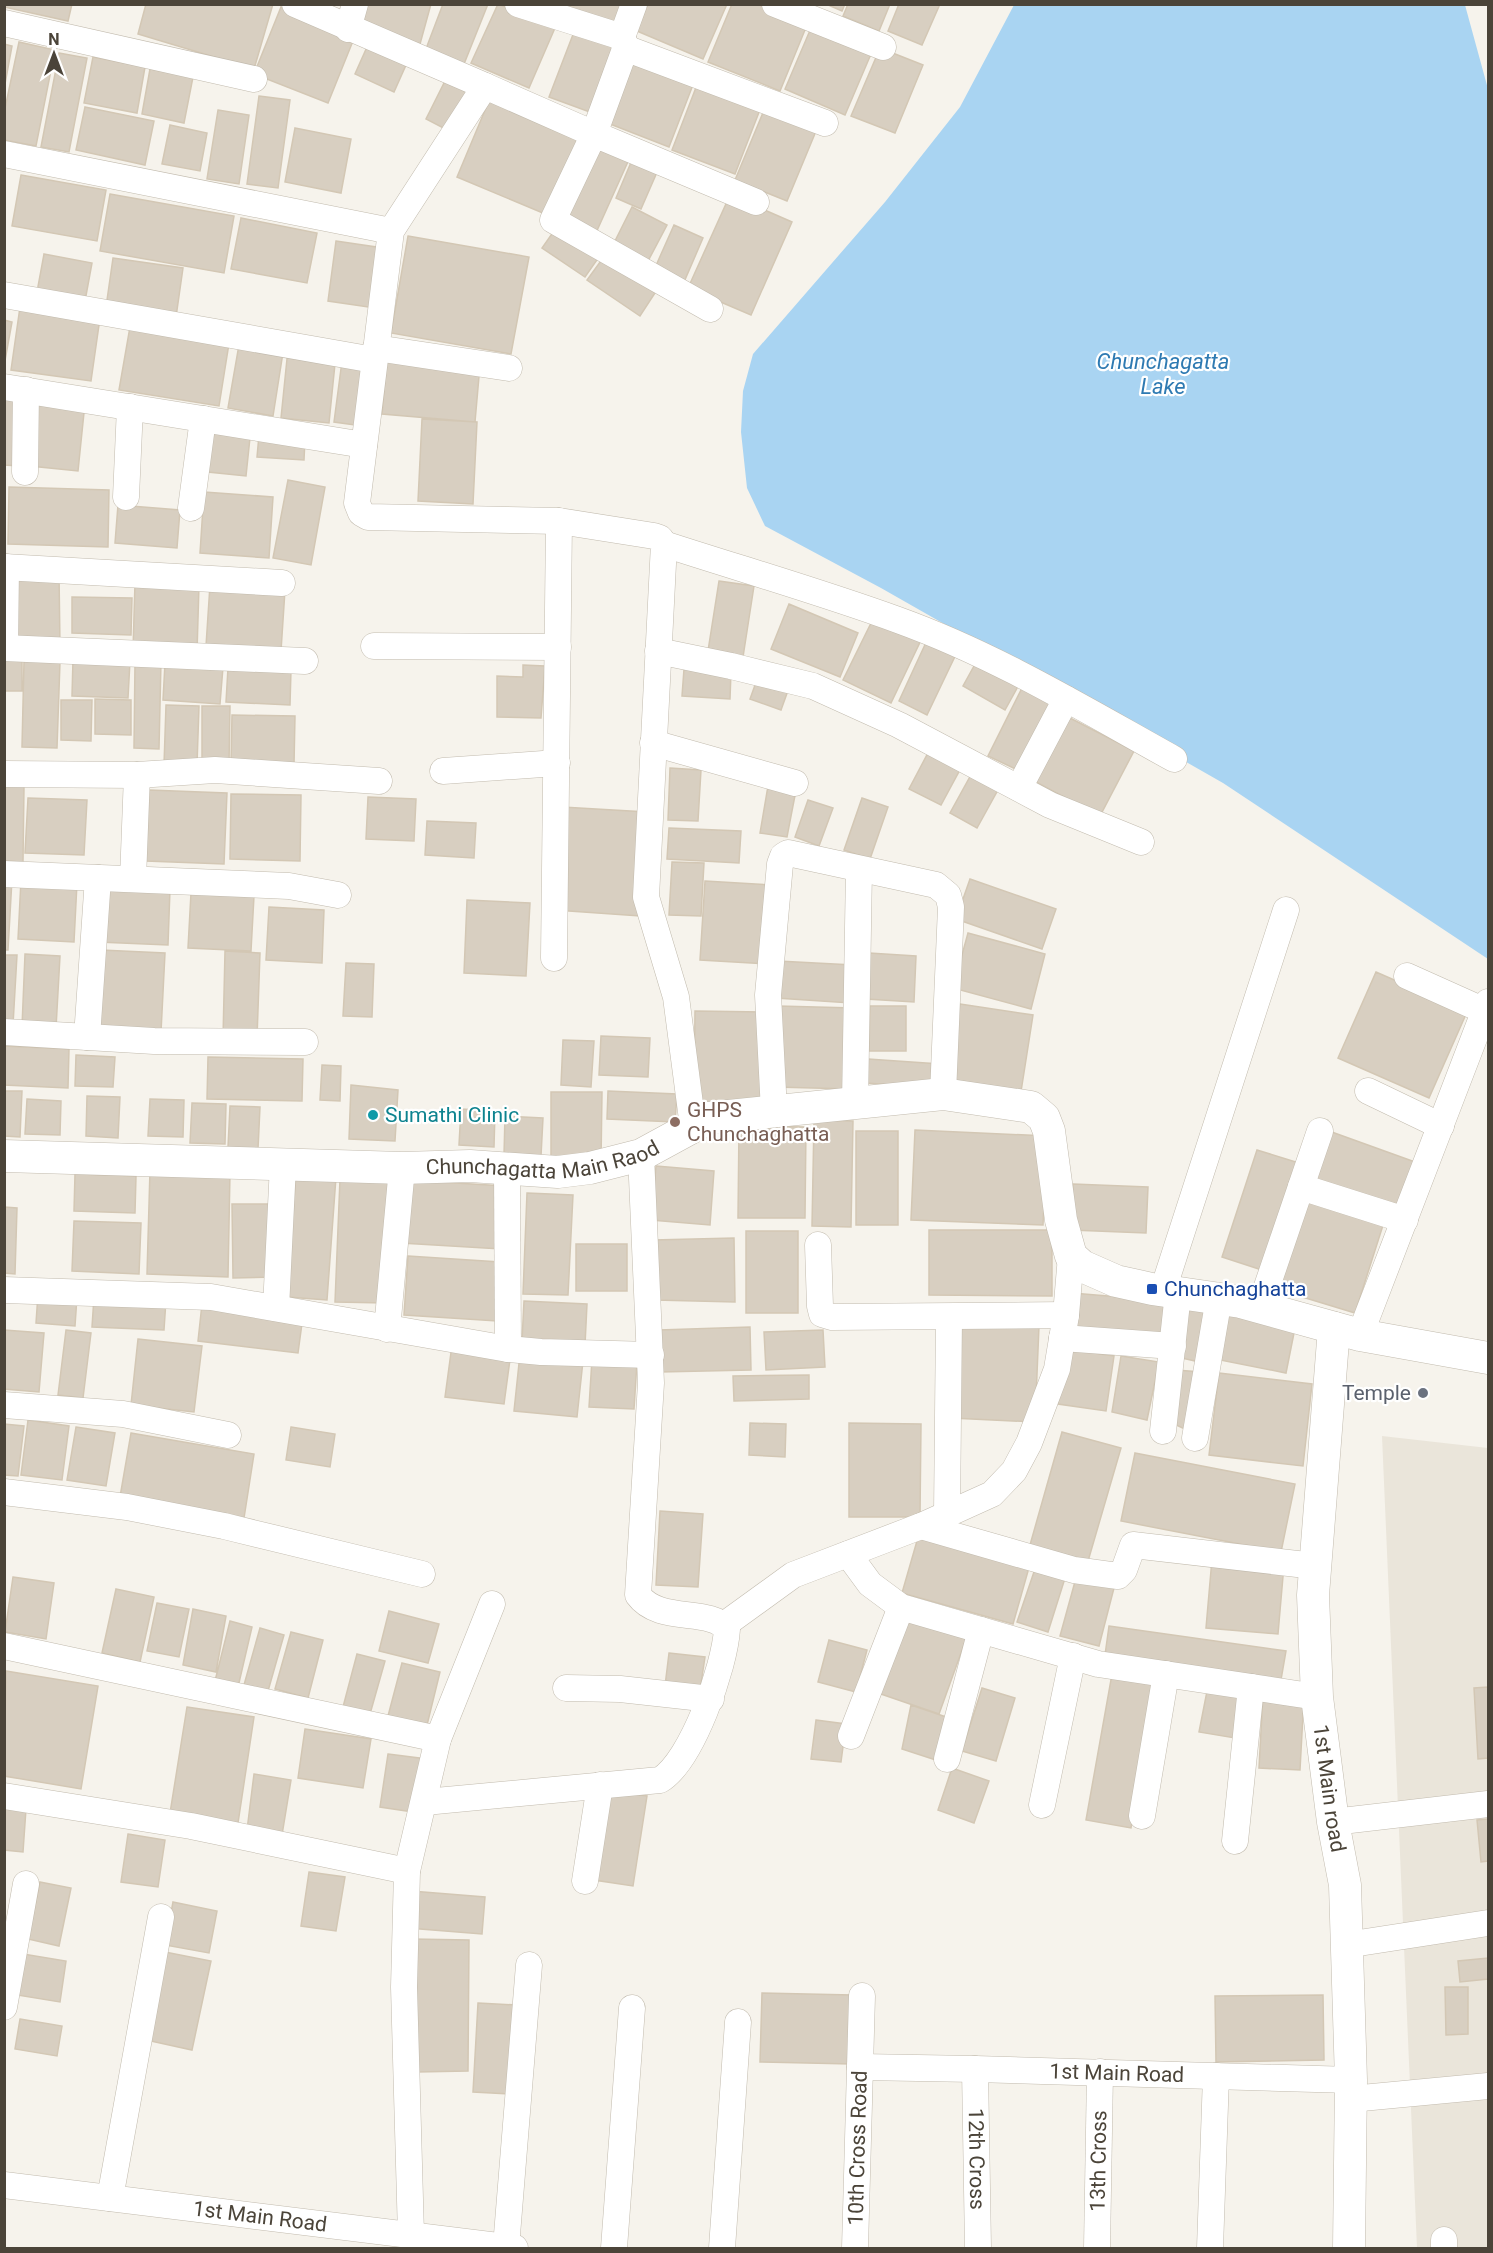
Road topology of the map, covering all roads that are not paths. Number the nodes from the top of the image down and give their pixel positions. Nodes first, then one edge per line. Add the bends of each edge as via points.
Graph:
1 (295, 4) edge
2 (355, 4) edge
3 (518, 4) edge
4 (634, 4) edge
5 (775, 4) edge
6 (4, 22) edge
7 (348, 29) junction
8 (623, 43) junction
9 (883, 47) dead end
10 (254, 79) dead end
11 (485, 86) junction
12 (825, 123) dead end
13 (594, 134) junction
14 (4, 154) edge
15 (756, 202) dead end
16 (391, 231) junction
17 (4, 295) edge
18 (710, 309) dead end
19 (375, 354) junction
20 (508, 368) dead end
21 (15, 389) edge
22 (130, 407) junction
23 (203, 419) junction
24 (364, 445) junction
25 (25, 472) dead end
26 (126, 498) dead end
27 (191, 508) dead end
28 (559, 521) junction
29 (664, 544) junction
30 (5, 567) edge
31 (282, 583) dead end
32 (374, 646) dead end
33 (558, 647) junction
34 (5, 648) edge
35 (658, 651) junction
36 (305, 661) dead end
37 (1066, 699) junction
38 (653, 743) junction
39 (1174, 759) dead end
40 (557, 762) junction
41 (443, 771) dead end
42 (4, 774) edge
43 (137, 775) junction
44 (379, 781) dead end
45 (795, 783) dead end
46 (1019, 788) junction
47 (1141, 842) dead end
48 (859, 868) junction
49 (4, 874) edge
50 (98, 878) junction
51 (133, 879) junction
52 (338, 895) dead end
53 (1286, 910) dead end
54 (554, 958) dead end
55 (1407, 976) dead end
56 (1487, 1006) edge
57 (4, 1032) edge
58 (87, 1037) junction
59 (305, 1042) dead end
60 (1368, 1091) dead end
61 (943, 1094) junction
62 (855, 1103) junction
63 (774, 1111) junction
64 (1441, 1126) junction
65 (693, 1127) junction
66 (1320, 1131) dead end
67 (641, 1155) junction
68 (4, 1156) edge
69 (283, 1165) junction
70 (402, 1168) junction
71 (507, 1168) junction
72 (1301, 1187) junction
73 (1405, 1220) junction
74 (818, 1245) dead end
75 (1071, 1256) junction
76 (4, 1290) edge
77 (1170, 1291) junction
78 (1219, 1298) junction
79 (1260, 1307) junction
80 (276, 1308) junction
81 (949, 1317) junction
82 (1064, 1327) junction
83 (387, 1329) junction
84 (1347, 1332) junction
85 (1173, 1346) junction
86 (508, 1349) junction
87 (651, 1355) junction
88 (1488, 1358) edge
89 (4, 1405) edge
90 (1163, 1431) dead end
91 (228, 1435) dead end
92 (1195, 1438) dead end
93 (4, 1492) edge
94 (947, 1514) junction
95 (921, 1526) junction
96 (848, 1554) junction
97 (1314, 1566) junction
98 (422, 1574) dead end
99 (492, 1604) dead end
100 (901, 1607) junction
101 (724, 1625) junction
102 (981, 1630) junction
103 (4, 1646) edge
104 (1073, 1656) junction
105 (1166, 1674) junction
106 (1251, 1687) junction
107 (566, 1688) dead end
108 (1317, 1697) junction
109 (711, 1699) junction
110 (851, 1736) dead end
111 (438, 1739) junction
112 (947, 1759) dead end
113 (600, 1785) junction
114 (4, 1796) edge
115 (425, 1802) junction
116 (1488, 1804) edge
117 (1042, 1805) dead end
118 (1142, 1816) dead end
119 (1333, 1822) junction
120 (1235, 1842) dead end
121 (407, 1870) junction
122 (585, 1881) dead end
123 (26, 1884) dead end
124 (161, 1917) dead end
125 (1488, 1923) edge
126 (1346, 1945) junction
127 (529, 1965) dead end
128 (862, 1996) dead end
129 (4, 2007) edge
130 (632, 2008) dead end
131 (738, 2022) dead end
132 (871, 2068) junction
133 (975, 2069) junction
134 (1100, 2072) junction
135 (1216, 2076) junction
136 (1488, 2086) edge
137 (1351, 2090) junction
138 (4, 2185) edge
139 (110, 2198) junction
140 (411, 2235) junction
141 (463, 2245) edge
142 (510, 2248) edge
143 (614, 2248) edge
144 (722, 2248) edge
145 (855, 2248) edge
146 (978, 2248) edge
147 (1097, 2248) edge
148 (1210, 2248) edge
149 (1349, 2248) edge

1 - 7 street
2 - 7 street
3 - 8 street
4 - 8 street
5 - 9 street
6 - 10 street
7 - 11 street
8 - 12 street
8 - 13 street
11 - 13 street
11 - 16 street
13 - 15 street
13 - 18 street via 553,220
14 - 16 street
16 - 19 street
17 - 19 street
19 - 20 street
19 - 24 street
21 - 22 street
21 - 25 street
22 - 23 street
22 - 26 street
23 - 24 street
23 - 27 street
24 - 28 street via 357,503 361,513 368,517
28 - 29 street via 654,536
28 - 33 street
29 - 35 street
29 - 37 street via 898,620 976,653
30 - 31 street
30 - 34 street
32 - 33 street
33 - 40 street
34 - 36 street
35 - 38 street
35 - 46 street via 813,686 899,725
37 - 39 street
37 - 46 street
38 - 45 street
38 - 65 street via 646,897 676,997
40 - 41 street
40 - 54 street
42 - 43 street
43 - 44 street via 215,770
43 - 51 street
46 - 47 street
48 - 61 street via 936,885 948,895 951,907
48 - 62 street
48 - 63 street via 788,853 780,864 768,995
49 - 50 street
50 - 51 street
50 - 58 street
51 - 52 street via 289,886
53 - 77 street
55 - 56 street
56 - 64 street
57 - 58 street
58 - 59 street
60 - 64 street
61 - 62 street, Chunchagatta Main Raod
61 - 75 street, Chunchagatta Main Raod via 1031,1107 1044,1118
62 - 63 street, Chunchagatta Main Raod
63 - 65 street, Chunchagatta Main Raod via 709,1118
64 - 73 street
65 - 67 street, Chunchagatta Main Raod
66 - 72 street
67 - 71 street, Chunchagatta Main Raod via 558,1172
67 - 87 street
68 - 69 street, Chunchagatta Main Raod
69 - 70 street, Chunchagatta Main Raod
69 - 80 street
70 - 71 street, Chunchagatta Main Raod
70 - 83 street
71 - 86 street
72 - 73 street
72 - 79 street
73 - 84 street
74 - 81 street via 822,1314
75 - 77 street via 1082,1266 1116,1281
75 - 82 street
76 - 80 street via 211,1297
77 - 78 street
77 - 85 street
78 - 79 street
78 - 92 street
79 - 84 street
80 - 83 street
81 - 82 street
81 - 94 street
82 - 85 street
82 - 94 street via 1057,1369 1014,1471 992,1494
83 - 86 street
84 - 88 street
84 - 97 street, 1st Main road
85 - 90 street
86 - 87 street
87 - 101 street via 638,1595 656,1610
89 - 91 street via 123,1414
93 - 98 street via 224,1526
94 - 95 street
95 - 96 street
95 - 97 street via 1074,1570 1119,1576 1132,1545
96 - 100 street via 870,1584
96 - 101 street via 793,1575
97 - 108 street, 1st Main road
99 - 111 street
100 - 102 street
100 - 110 street
101 - 109 street via 726,1642
102 - 104 street
102 - 112 street
103 - 111 street
104 - 105 street via 1098,1664
104 - 117 street
105 - 106 street
105 - 118 street
106 - 108 street
106 - 120 street
107 - 109 street via 620,1689
108 - 119 street, 1st Main road
109 - 113 street via 671,1774 660,1780
111 - 115 street
113 - 115 street
113 - 122 street
114 - 121 street via 191,1826
115 - 121 street
116 - 119 street, 1st Main Road
119 - 126 street, 1st Main road via 1345,1885
121 - 140 street via 404,1987
123 - 129 street
124 - 139 street
125 - 126 street
126 - 137 street, 1st Main road
127 - 142 street
128 - 132 street, 10th Cross Road
130 - 143 street
131 - 144 street
132 - 133 street, 1st Main Road
132 - 145 street, 10th Cross Road
133 - 134 street, 1st Main Road
133 - 146 street, 12th Cross
134 - 135 street, 1st Main Road
134 - 147 street, 13th Cross
135 - 137 street, 1st Main Road
135 - 148 street
136 - 137 street, 1st Main Road
137 - 149 street, 1st Main road
138 - 139 street, 1st Main Road
139 - 140 street, 1st Main Road
140 - 141 street, 1st Main Road
141 - 142 street, 1st Main Road

